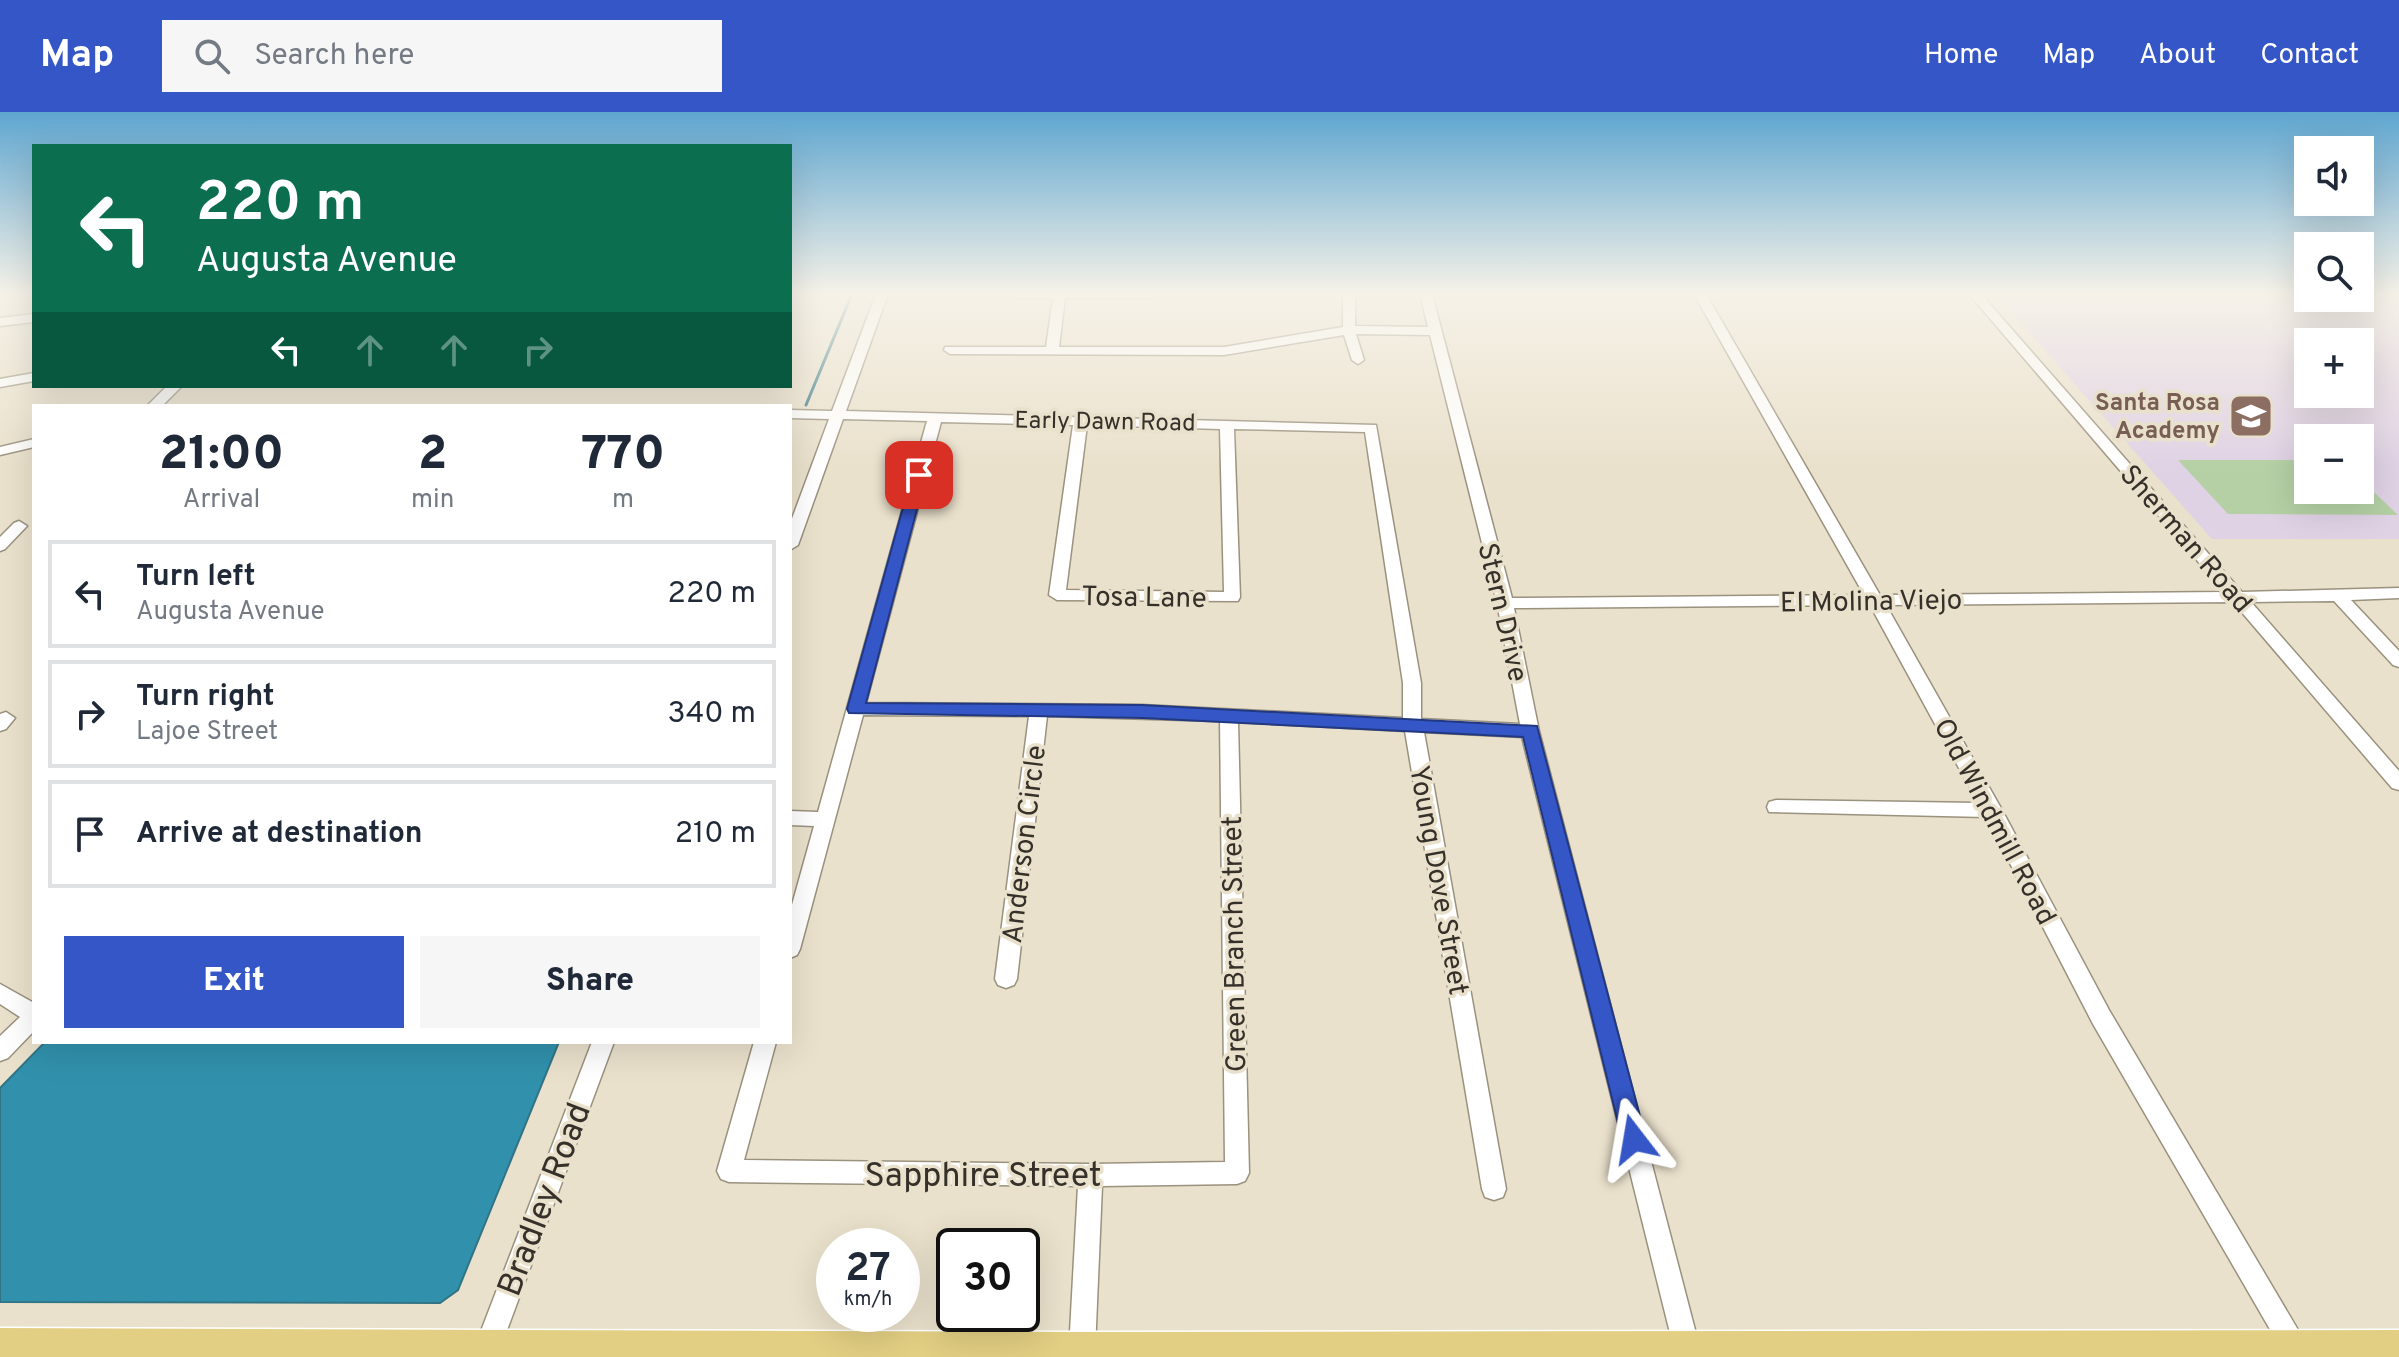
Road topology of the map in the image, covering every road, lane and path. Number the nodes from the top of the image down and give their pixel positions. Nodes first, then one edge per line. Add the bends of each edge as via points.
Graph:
1 (861, 352) edge
2 (1356, 352) edge
3 (1440, 352) edge
4 (1733, 352) edge
5 (2026, 352) edge
6 (1358, 360) dead end
7 (32, 377) edge
8 (0, 383) edge
9 (173, 388) edge
10 (156, 404) edge
11 (792, 414) edge
12 (839, 414) junction
13 (935, 417) junction
14 (1081, 420) junction
15 (1227, 424) junction
16 (1371, 428) joint
17 (32, 443) edge
18 (0, 451) edge
19 (19, 526) dead end
20 (792, 540) edge
21 (0, 546) edge
22 (2399, 593) edge
23 (2238, 596) junction
24 (2338, 596) junction
25 (1875, 601) junction
26 (1505, 603) junction
27 (2399, 661) edge
28 (856, 709) junction
29 (1039, 710) junction
30 (1229, 715) junction
31 (1413, 724) junction
32 (1530, 731) junction
33 (2399, 783) edge
34 (1776, 807) dead end
35 (1992, 810) junction
36 (792, 818) edge
37 (825, 819) junction
38 (792, 942) edge
39 (1006, 979) dead end
40 (0, 993) edge
41 (32, 1015) edge
42 (32, 1018) edge
43 (602, 1044) edge
44 (764, 1044) edge
45 (0, 1051) edge
46 (1237, 1173) joint
47 (1091, 1175) junction
48 (1494, 1189) dead end
49 (0, 1346) edge
50 (2399, 1348) edge
51 (1687, 1349) junction
52 (1082, 1350) junction
53 (485, 1353) edge
54 (1395, 1353) edge
55 (1990, 1353) edge
56 (2297, 1354) edge

1 - 12 street
2 - 6 street
3 - 26 street, Stern Drive
4 - 25 street, Old Windmill Road
5 - 23 street, Sherman Road
7 - 8 street
9 - 10 street
11 - 12 street, Early Dawn Road
12 - 13 street, Early Dawn Road
12 - 20 street
13 - 14 street, Early Dawn Road
13 - 28 street
14 - 15 street, Early Dawn Road
14 - 15 street, Tosa Lane via 1057,595 1232,597
15 - 16 street, Early Dawn Road
16 - 31 street, Young Dove Street via 1412,683
17 - 18 street
19 - 21 street
22 - 24 street, El Molina Viejo
23 - 24 street, El Molina Viejo
23 - 25 street, El Molina Viejo
23 - 33 street, Sherman Road
24 - 27 street
25 - 26 street, El Molina Viejo
25 - 35 street, Old Windmill Road
26 - 32 street, Stern Drive
28 - 29 street
28 - 37 street
29 - 30 street
29 - 39 street, Anderson Circle
30 - 31 street
30 - 46 street, Green Branch Street
31 - 32 street
31 - 48 street, Young Dove Street
32 - 51 street, Stern Drive
34 - 35 street
35 - 56 street, Old Windmill Road via 2101,1017
36 - 37 street
37 - 38 street
40 - 41 street
42 - 45 street
43 - 53 street, Bradley Road
44 - 47 street, Sapphire Street via 729,1171
46 - 47 street, Sapphire Street
47 - 52 street
49 - 53 main road
50 - 56 main road
51 - 54 main road
51 - 55 main road
52 - 53 main road
52 - 54 main road
55 - 56 main road

